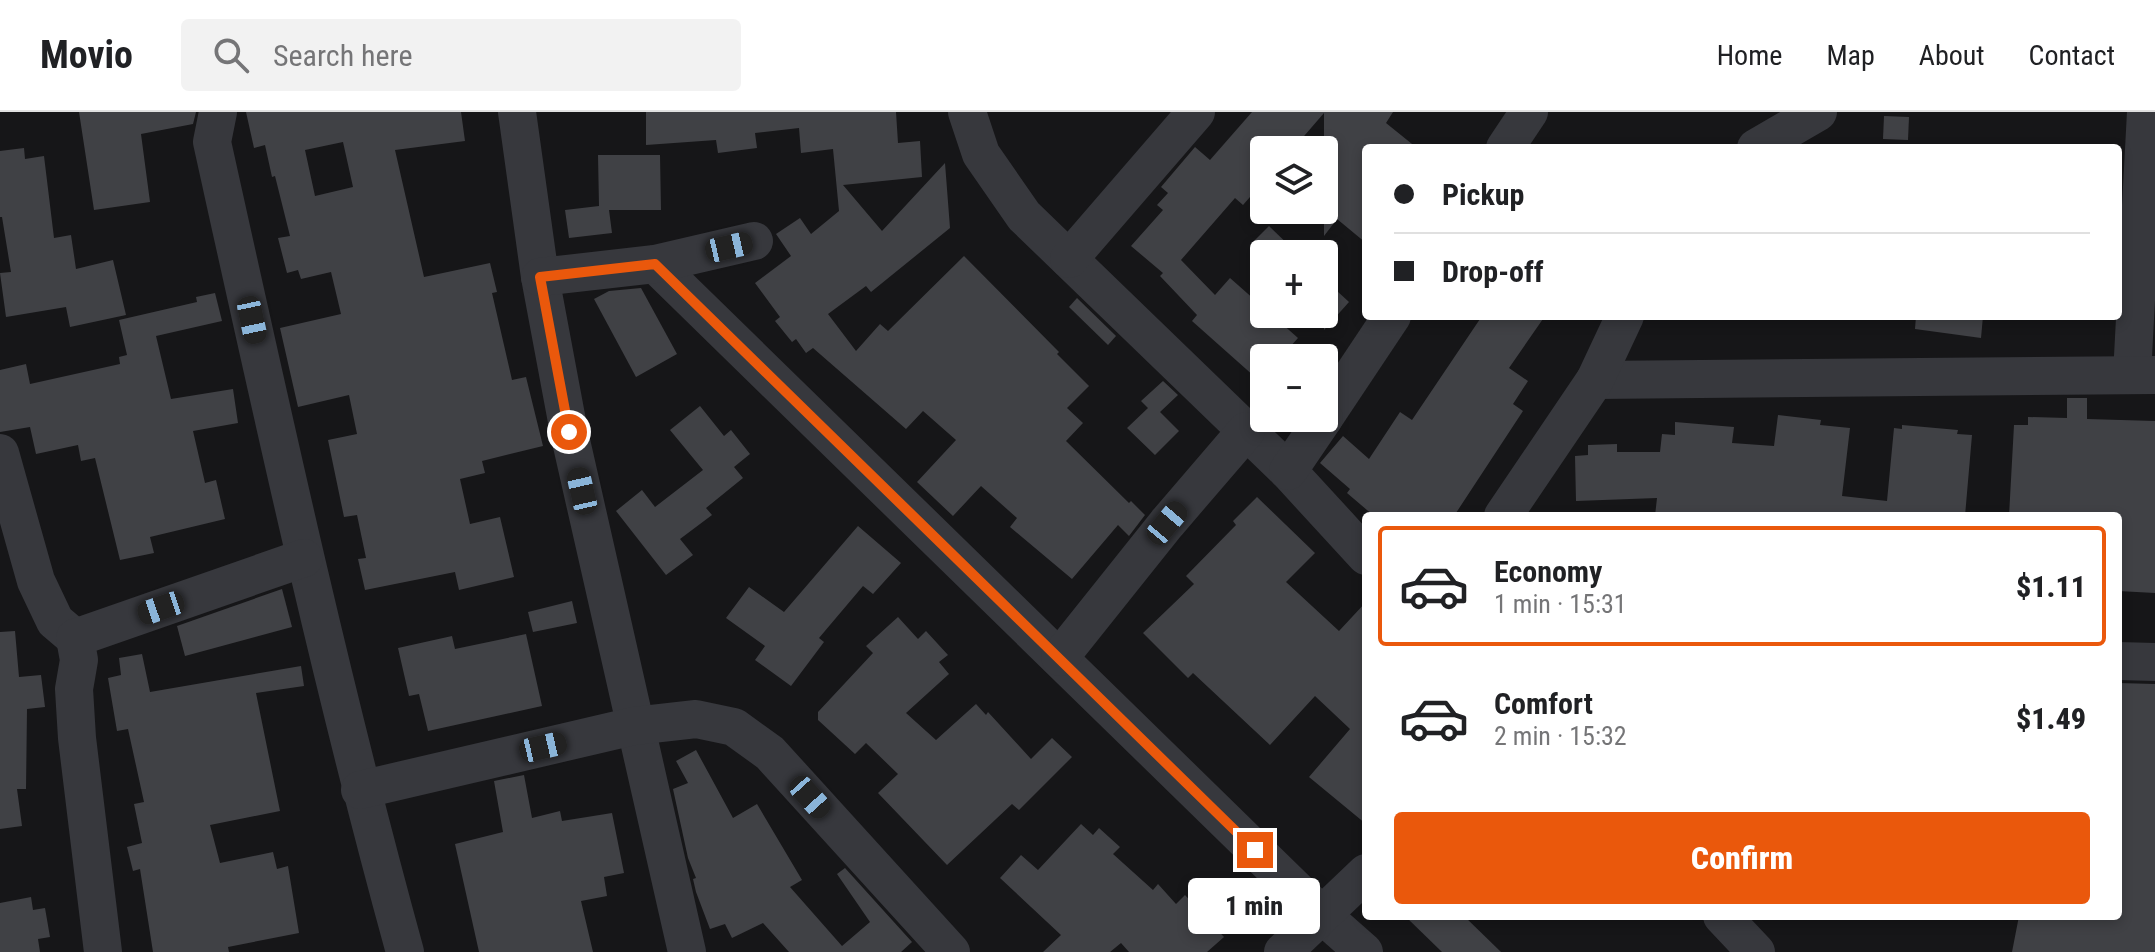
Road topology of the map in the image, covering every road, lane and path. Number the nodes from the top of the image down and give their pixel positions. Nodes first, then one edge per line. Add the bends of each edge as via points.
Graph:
1 (218, 112) edge
2 (517, 112) edge
3 (967, 112) edge
4 (1196, 112) edge
5 (1529, 112) edge
6 (1818, 112) edge
7 (2146, 112) edge
8 (1508, 144) edge
9 (1763, 144) edge
10 (754, 241) dead end
11 (1069, 259) junction
12 (655, 264) junction
13 (540, 277) junction
14 (1389, 320) edge
15 (1623, 320) edge
16 (2143, 375) edge
17 (1595, 380) junction
18 (1338, 397) edge
19 (1246, 431) junction
20 (1314, 432) edge
21 (0, 453) edge
22 (1288, 471) junction
23 (1506, 512) edge
24 (1362, 552) edge
25 (304, 558) junction
26 (75, 638) junction
27 (1060, 657) junction
28 (2122, 661) edge
29 (2155, 662) edge
30 (634, 726) junction
31 (360, 790) junction
32 (1362, 877) edge
33 (1321, 914) junction
34 (1726, 920) edge
35 (103, 952) edge
36 (405, 952) edge
37 (687, 952) edge
38 (951, 952) edge
39 (1283, 952) edge
40 (1364, 952) edge
41 (1756, 952) edge

1 - 25 street via 212,142
2 - 13 street
3 - 11 street via 981,154 1024,216
4 - 11 street
5 - 8 street
6 - 9 street
7 - 16 street
10 - 12 street
11 - 19 street
12 - 13 street
12 - 27 street
13 - 30 street
14 - 18 street
15 - 17 street
16 - 17 street
17 - 23 street
19 - 22 street
19 - 27 street
20 - 22 street
21 - 26 street via 36,581 55,621
22 - 24 street
25 - 26 street
25 - 31 street
26 - 35 street via 77,738
27 - 33 street
28 - 29 street
30 - 31 street
30 - 37 street
30 - 38 street via 696,719 734,727 770,753
31 - 36 street
32 - 33 street
33 - 39 street
33 - 40 street
34 - 41 street

